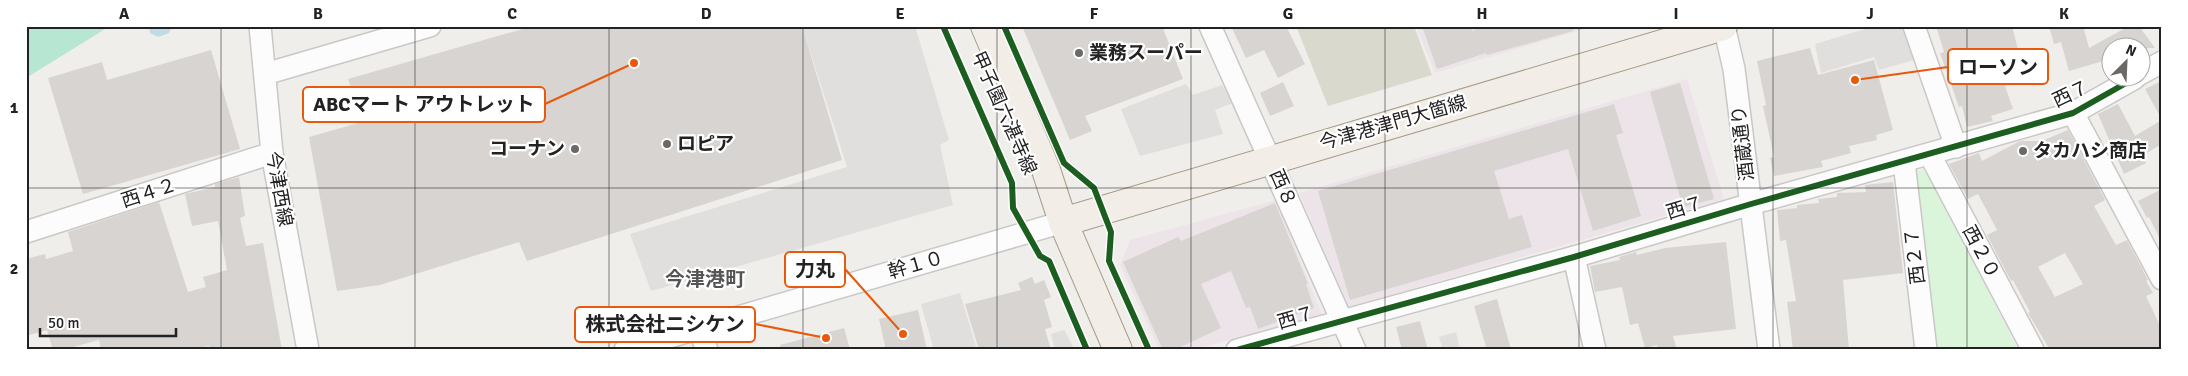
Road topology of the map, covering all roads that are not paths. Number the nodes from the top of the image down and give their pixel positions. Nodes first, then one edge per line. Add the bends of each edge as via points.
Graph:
1 (260, 26) edge
2 (430, 26) edge
3 (966, 26) edge
4 (985, 26) edge
5 (1210, 26) edge
6 (1723, 26) edge
7 (1914, 26) edge
8 (2162, 62) edge
9 (2150, 69) edge
10 (265, 74) junction
11 (2118, 88) edge
12 (2073, 114) junction
13 (1956, 147) junction
14 (272, 153) junction
15 (1930, 154) junction
16 (1270, 159) junction
17 (1904, 162) junction
18 (1751, 204) junction
19 (1063, 222) junction
20 (26, 232) edge
21 (1574, 257) junction
22 (2162, 278) edge
23 (1342, 320) junction
24 (699, 329) junction
25 (308, 350) edge
26 (626, 350) edge
27 (707, 350) edge
28 (1118, 350) edge
29 (1237, 350) edge
30 (1355, 350) edge
31 (1595, 350) edge
32 (1770, 350) edge
33 (1926, 350) edge
34 (2033, 350) edge

1 - 10 street, 今津西線
2 - 10 street
3 - 19 main road, 甲子園六湛寺線 via 1029,176
4 - 19 main road, 甲子園六湛寺線 via 1046,170
5 - 16 street, 西８
6 - 16 main road, 今津港津門大箇線
6 - 18 street, 酒蔵通り via 1734,69
7 - 13 street
8 - 9 street
10 - 14 street, 今津西線
11 - 12 street, 西７
12 - 13 street, 西７
12 - 22 street
13 - 15 street, 西７
14 - 20 street, 西４２
14 - 25 street, 今津西線
15 - 17 street, 西７
15 - 34 street, 西２０
16 - 19 main road, 今津港津門大箇線
16 - 23 street, 西８
17 - 18 street, 西７
17 - 33 street, 西２７
18 - 21 street, 西７
18 - 32 street, 酒蔵通り
19 - 24 street, 幹１０
19 - 28 main road, 甲子園六湛寺線
21 - 23 street, 西７
21 - 31 street
23 - 29 street, 西７
23 - 30 street, 西８
24 - 26 street, 幹１０
24 - 27 street

